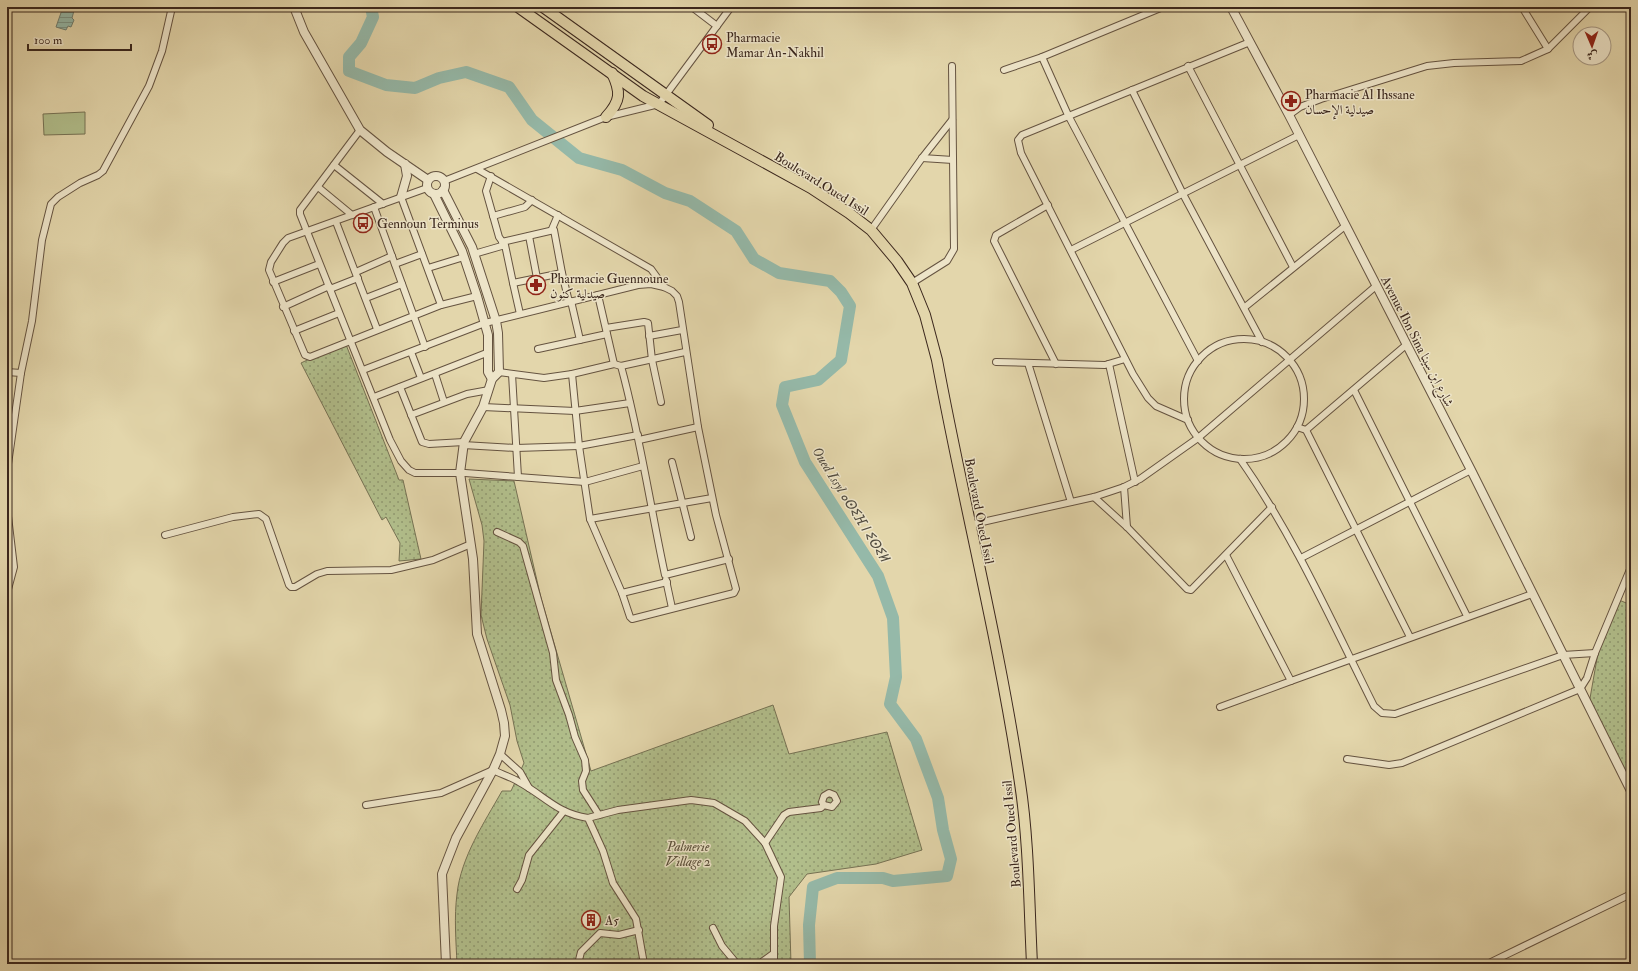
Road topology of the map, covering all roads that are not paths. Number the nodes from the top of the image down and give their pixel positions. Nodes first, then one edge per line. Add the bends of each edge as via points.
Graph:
1 (172, 7) edge
2 (294, 7) edge
3 (518, 7) edge
4 (543, 7) edge
5 (692, 7) edge
6 (731, 7) edge
7 (1163, 7) edge
8 (1231, 7) edge
9 (1467, 7) edge
10 (1504, 7) edge
11 (1522, 7) edge
12 (1590, 7) edge
13 (1154, 9) edge
14 (717, 26) junction
15 (1250, 42) junction
16 (1548, 48) junction
17 (1042, 58) junction
18 (952, 66) dead end
19 (1188, 66) junction
20 (1004, 70) dead end
21 (612, 73) junction
22 (1132, 90) junction
23 (666, 95) junction
24 (659, 104) junction
25 (1068, 115) junction
26 (1289, 115) junction
27 (606, 117) junction
28 (952, 120) junction
29 (360, 130) junction
30 (1298, 135) junction
31 (744, 150) junction
32 (922, 158) junction
33 (953, 160) junction
34 (405, 164) junction
35 (334, 165) junction
36 (1239, 165) junction
37 (477, 169) junction
38 (491, 176) junction
39 (428, 180) junction
40 (444, 181) junction
41 (318, 187) junction
42 (427, 188) junction
43 (443, 190) junction
44 (434, 194) junction
45 (1183, 194) junction
46 (401, 197) junction
47 (532, 200) junction
48 (383, 204) junction
49 (1048, 205) junction
50 (374, 207) junction
51 (352, 215) junction
52 (558, 215) junction
53 (492, 216) junction
54 (336, 222) junction
55 (1126, 224) junction
56 (1345, 226) junction
57 (552, 229) junction
58 (871, 230) junction
59 (306, 232) junction
60 (529, 236) junction
61 (504, 243) junction
62 (1071, 250) junction
63 (422, 254) junction
64 (474, 254) junction
65 (392, 256) junction
66 (464, 257) junction
67 (320, 264) junction
68 (395, 264) junction
69 (1293, 267) junction
70 (428, 268) junction
71 (562, 273) junction
72 (357, 275) junction
73 (537, 278) junction
74 (273, 282) junction
75 (912, 282) junction
76 (513, 283) junction
77 (402, 284) junction
78 (1376, 286) junction
79 (664, 287) junction
80 (329, 288) junction
81 (598, 295) junction
82 (477, 296) junction
83 (366, 298) junction
84 (570, 302) junction
85 (440, 305) junction
86 (283, 307) junction
87 (1245, 307) junction
88 (339, 313) junction
89 (520, 314) junction
90 (413, 316) junction
91 (496, 321) junction
92 (485, 323) junction
93 (377, 329) junction
94 (682, 330) junction
95 (294, 331) junction
96 (607, 331) junction
97 (649, 336) junction
98 (350, 340) junction
99 (580, 340) junction
100 (1262, 342) junction
101 (1406, 345) junction
102 (425, 347) junction
103 (538, 349) dead end
104 (411, 352) junction
105 (490, 352) junction
106 (685, 352) junction
107 (1125, 359) junction
108 (652, 360) junction
109 (1289, 360) junction
110 (1198, 361) junction
111 (996, 362) dead end
112 (1028, 363) junction
113 (1056, 364) junction
114 (1109, 364) junction
115 (617, 365) junction
116 (363, 370) junction
117 (7, 372) edge
118 (499, 372) junction
119 (21, 373) junction
120 (435, 374) junction
121 (512, 374) junction
122 (572, 374) junction
123 (421, 378) junction
124 (492, 379) junction
125 (400, 387) junction
126 (489, 390) junction
127 (1354, 390) junction
128 (374, 398) junction
129 (444, 402) junction
130 (662, 402) dead end
131 (630, 403) junction
132 (483, 407) junction
133 (513, 409) junction
134 (575, 411) junction
135 (411, 415) junction
136 (1188, 420) junction
137 (698, 427) junction
138 (1297, 427) junction
139 (1306, 430) junction
140 (639, 438) junction
141 (1198, 438) junction
142 (464, 443) junction
143 (578, 446) junction
144 (516, 448) junction
145 (1240, 459) junction
146 (672, 462) dead end
147 (643, 466) junction
148 (1471, 470) junction
149 (7, 471) edge
150 (460, 473) junction
151 (518, 477) junction
152 (585, 482) junction
153 (1135, 482) junction
154 (1124, 487) junction
155 (1094, 497) junction
156 (712, 498) junction
157 (1071, 502) junction
158 (1410, 502) junction
159 (681, 503) junction
160 (1272, 507) junction
161 (7, 508) edge
162 (651, 508) junction
163 (590, 519) junction
164 (970, 525) junction
165 (1127, 527) junction
166 (1357, 530) junction
167 (497, 532) dead end
168 (165, 535) dead end
169 (691, 537) dead end
170 (471, 544) junction
171 (1226, 555) junction
172 (1301, 558) junction
173 (729, 560) junction
174 (1631, 567) edge
175 (665, 575) junction
176 (667, 582) junction
177 (7, 593) edge
178 (622, 593) junction
179 (1532, 594) junction
180 (672, 608) junction
181 (1467, 616) junction
182 (1410, 637) junction
183 (1595, 653) junction
184 (1563, 655) junction
185 (1350, 658) junction
186 (1291, 680) junction
187 (1580, 689) junction
188 (1220, 707) dead end
189 (500, 754) junction
190 (1347, 759) dead end
191 (493, 770) junction
192 (529, 788) junction
193 (1631, 791) edge
194 (366, 805) dead end
195 (824, 806) dead end
196 (564, 811) junction
197 (599, 815) junction
198 (588, 818) junction
199 (765, 843) junction
200 (517, 889) dead end
201 (1631, 894) edge
202 (712, 928) dead end
203 (639, 930) junction
204 (773, 954) junction
205 (446, 964) edge
206 (578, 964) edge
207 (644, 964) edge
208 (737, 964) edge
209 (759, 964) edge
210 (774, 964) edge
211 (1032, 964) edge
212 (1487, 964) edge

1 - 119 street via 162,51 149,86 103,171 98,176 80,183 51,204 42,240 32,321
2 - 29 street via 304,32
3 - 21 main road, Boulevard Oued Issil
4 - 23 main road, Boulevard Oued Issil
5 - 14 street
6 - 14 street
7 - 13 street
8 - 15 street, Avenue Ibn Sina شارع ابن سينا
9 - 10 street
11 - 16 street
12 - 16 street
13 - 17 street
14 - 23 street
15 - 19 street
15 - 26 street, Avenue Ibn Sina شارع ابن سينا
16 - 26 street via 1522,61 1427,66 1321,99
17 - 20 street
17 - 25 street
18 - 28 street
19 - 22 street
19 - 36 street
21 - 24 main road, Boulevard Oued Issil via 643,96
21 - 27 main road via 618,97 614,108
22 - 25 street
22 - 45 street
23 - 24 street
23 - 31 main road, Boulevard Oued Issil
24 - 27 street
24 - 31 main road, Boulevard Oued Issil
25 - 49 street via 1022,135 1018,140 1021,153
25 - 55 street
26 - 30 street, Avenue Ibn Sina شارع ابن سينا
27 - 37 street
28 - 32 street
28 - 33 street
29 - 34 street
29 - 35 street
30 - 36 street
30 - 56 street, Avenue Ibn Sina شارع ابن سينا
31 - 58 main road, Boulevard Oued Issil via 811,188
32 - 33 street
32 - 58 street
33 - 75 street via 953,253 947,262
34 - 39 street
34 - 46 street via 407,176
35 - 41 street
35 - 48 street
36 - 45 street
36 - 69 street
37 - 38 street
37 - 40 street
38 - 47 street
38 - 53 street via 486,191
39 - 40 street via 437,176
39 - 42 street
40 - 43 street
41 - 51 street
41 - 59 street via 300,210
42 - 44 street
42 - 46 street
43 - 44 street
43 - 64 street
44 - 66 street
45 - 55 street
45 - 87 street
46 - 48 street
46 - 63 street
47 - 52 street
47 - 53 street via 525,207
48 - 50 street
49 - 62 street
49 - 113 street via 996,235 994,241
50 - 51 street
50 - 65 street
51 - 54 street
52 - 57 street
52 - 79 street via 651,268
53 - 61 street
54 - 59 street
54 - 72 street
55 - 62 street
55 - 110 street
56 - 69 street
56 - 78 street, Avenue Ibn Sina شارع ابن سينا
57 - 60 street
57 - 71 street via 555,232
58 - 75 main road, Boulevard Oued Issil
59 - 67 street
59 - 74 street via 288,238 283,243 269,267
60 - 61 street
60 - 73 street
61 - 64 street
61 - 76 street
62 - 107 street
63 - 68 street
63 - 70 street
64 - 91 street
65 - 68 street
65 - 72 street
66 - 70 street
66 - 82 street
67 - 74 street
67 - 80 street
68 - 77 street
69 - 87 street
70 - 85 street
71 - 73 street
71 - 84 street
72 - 80 street
72 - 83 street
73 - 76 street
74 - 86 street
75 - 164 main road, Boulevard Oued Issil via 925,315 937,360
76 - 89 street
77 - 83 street
77 - 90 street
78 - 101 street, Avenue Ibn Sina شارع ابن سينا
78 - 109 street
79 - 81 street via 645,284
79 - 94 street via 677,296
80 - 86 street
80 - 88 street
81 - 84 street
81 - 96 street
82 - 85 street
82 - 92 street
83 - 93 street
84 - 89 street
84 - 99 street
85 - 90 street
86 - 95 street
87 - 100 street
88 - 95 street
88 - 98 street
89 - 91 street
90 - 93 street
90 - 102 street
91 - 92 street
91 - 118 street
92 - 102 street
92 - 105 street
93 - 98 street
94 - 97 street
94 - 106 street
95 - 98 street via 305,355 310,357
96 - 97 street via 645,322 648,323
96 - 99 street
96 - 115 street
97 - 108 street
98 - 116 street
99 - 103 street
100 - 109 street via 1277,349
100 - 110 street via 1244,339 1227,342 1211,349
101 - 127 street
101 - 148 street, Avenue Ibn Sina شارع ابن سينا
102 - 104 street
104 - 116 street
104 - 123 street
105 - 120 street
105 - 124 street via 488,372
106 - 108 street
106 - 137 street
107 - 114 street
107 - 136 street via 1148,398 1156,406
108 - 115 street
108 - 130 street
109 - 138 street via 1299,375 1304,392 1303,410
109 - 141 street
110 - 136 street via 1187,379 1184,399
111 - 112 street
112 - 113 street
112 - 157 street
113 - 114 street
114 - 153 street
115 - 122 street
115 - 131 street
116 - 128 street
117 - 119 street
118 - 121 street
118 - 124 street
119 - 149 street
120 - 123 street
120 - 129 street
121 - 122 street via 537,378
121 - 133 street
122 - 134 street
123 - 125 street
124 - 126 street
125 - 128 street
125 - 135 street
126 - 129 street
126 - 132 street
127 - 139 street
127 - 158 street
128 - 150 street via 395,451 409,470 415,474
129 - 135 street
131 - 134 street
131 - 140 street
132 - 133 street
132 - 142 street
133 - 134 street
133 - 144 street
134 - 143 street
135 - 142 street via 422,442
136 - 141 street
137 - 140 street
137 - 156 street
138 - 139 street
138 - 145 street via 1287,441 1274,452
139 - 166 street
140 - 143 street
140 - 147 street
141 - 145 street via 1218,453
141 - 153 street
142 - 144 street
142 - 150 street
143 - 144 street
143 - 152 street
144 - 151 street
145 - 160 street
146 - 159 street
147 - 152 street
147 - 162 street
148 - 158 street
148 - 179 street, Avenue Ibn Sina شارع ابن سينا
150 - 151 street
150 - 170 street
151 - 152 street
152 - 163 street
153 - 154 street
154 - 155 street
154 - 165 street
155 - 157 street
155 - 165 street
156 - 159 street
156 - 173 street
157 - 164 street
158 - 166 street
158 - 181 street
159 - 162 street
159 - 169 street
160 - 171 street
160 - 172 street
161 - 177 street via 14,567
162 - 163 street
162 - 175 street
163 - 178 street
164 - 211 main road, Boulevard Oued Issil via 1020,784 1028,866
165 - 171 street via 1189,590
166 - 172 street
166 - 182 street
167 - 197 street via 523,546 553,654 556,680 585,760 583,790
168 - 170 street via 233,517 259,514 266,519 289,585 295,587 327,571 391,570 432,560
170 - 189 street via 478,634 504,723 505,736
171 - 186 street
172 - 185 street
173 - 175 street
173 - 180 street via 736,589 734,593
174 - 183 street
175 - 176 street
176 - 178 street
176 - 180 street
178 - 180 street via 632,619
179 - 181 street
179 - 184 street, Avenue Ibn Sina شارع ابن سينا
181 - 182 street
182 - 185 street
183 - 184 street
183 - 187 street via 1589,674
184 - 185 street via 1391,715 1382,713 1374,706
184 - 187 street, Avenue Ibn Sina شارع ابن سينا
185 - 186 street
186 - 188 street
187 - 190 street via 1402,763
187 - 193 street, Avenue Ibn Sina شارع ابن سينا
189 - 191 street
189 - 192 street via 520,772
191 - 192 street
191 - 194 street via 441,792
191 - 205 street via 456,838 442,874
192 - 196 street
195 - 199 street via 784,815
196 - 198 street
196 - 200 street via 529,855
197 - 198 street
197 - 199 street via 670,802 703,801 728,810 745,821
198 - 203 street via 603,851 613,883 632,912
199 - 204 street via 781,877
201 - 212 street
202 - 208 street via 722,946
203 - 206 street via 620,935 600,933 581,952
203 - 207 street
204 - 209 street
204 - 210 street

